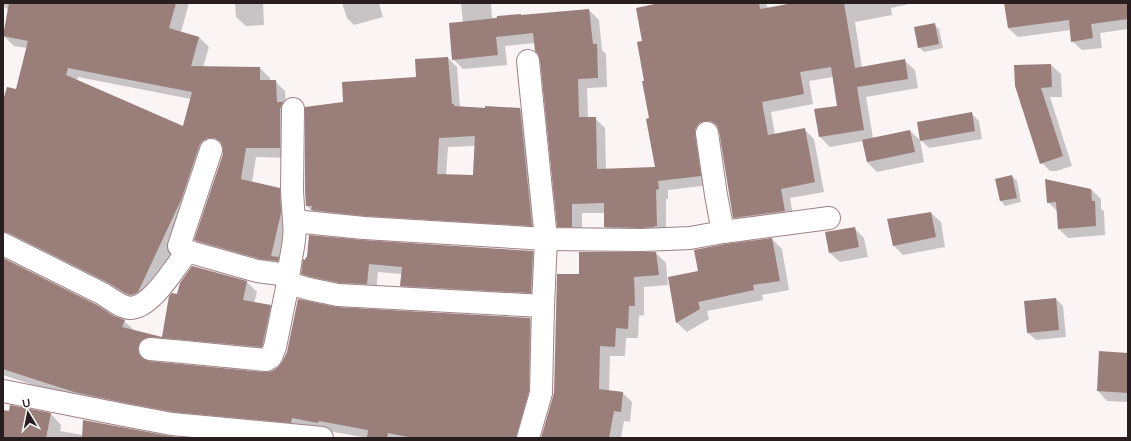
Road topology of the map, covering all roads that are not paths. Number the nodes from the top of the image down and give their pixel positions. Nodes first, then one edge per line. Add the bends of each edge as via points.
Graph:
1 (528, 61) dead end
2 (292, 109) dead end
3 (707, 133) dead end
4 (211, 150) dead end
5 (829, 218) dead end
6 (294, 221) junction
7 (723, 232) junction
8 (546, 238) junction
9 (3, 244) edge
10 (188, 251) junction
11 (288, 279) junction
12 (543, 306) junction
13 (150, 349) dead end
14 (3, 391) edge
15 (322, 438) edge
16 (528, 438) edge

1 - 8 street
2 - 6 street
3 - 7 street
4 - 10 street via 180,244 183,250
5 - 7 street
6 - 8 street via 364,228
6 - 11 street via 295,242
7 - 8 street via 690,238 642,240
8 - 12 street
9 - 10 street via 130,308 144,303 154,294 167,281
10 - 11 street
11 - 12 street via 309,289 338,295
11 - 13 street via 275,347 271,357 266,360
12 - 16 street via 541,393
14 - 15 street via 172,424

